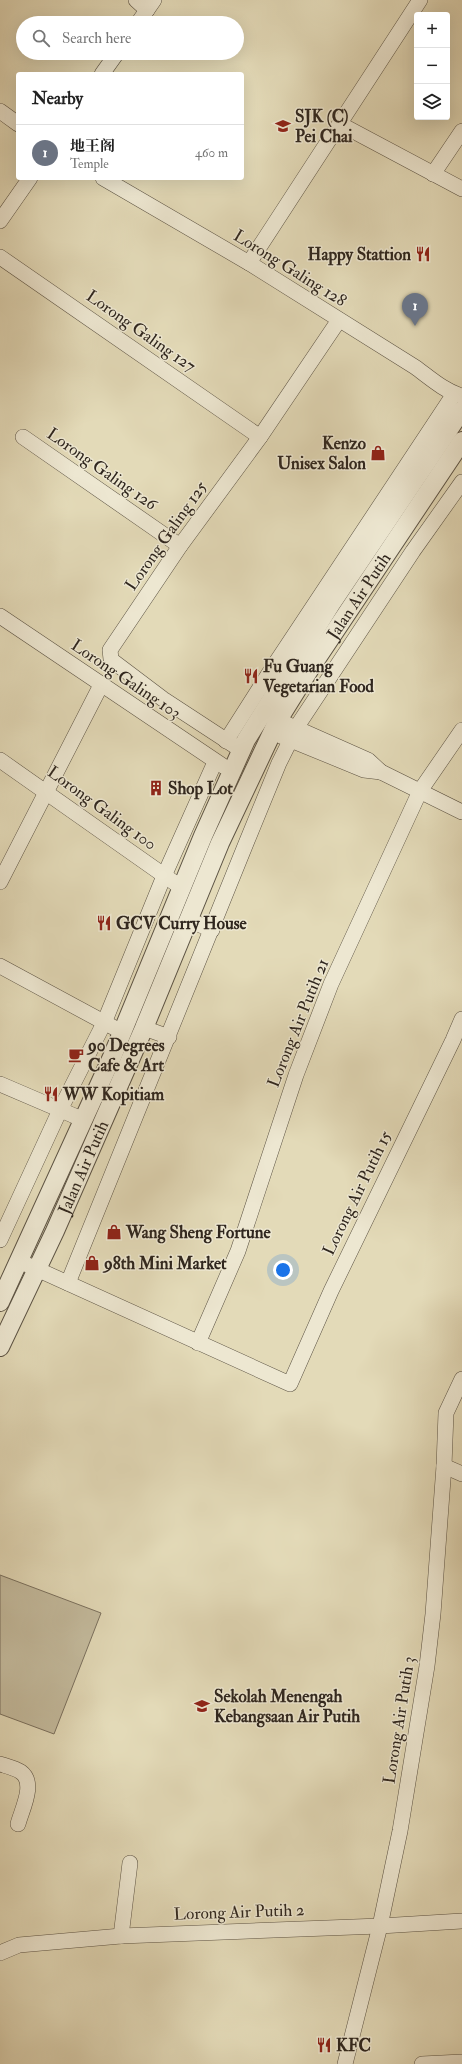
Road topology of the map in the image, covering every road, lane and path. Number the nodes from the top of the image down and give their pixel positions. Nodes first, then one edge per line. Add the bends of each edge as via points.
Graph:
1 (136, 0) edge
2 (420, 0) edge
3 (151, 5) edge
4 (143, 16) edge
5 (112, 60) edge
6 (103, 72) edge
7 (0, 111) edge
8 (16, 123) edge
9 (340, 124) junction
10 (462, 131) edge
11 (433, 174) junction
12 (29, 180) edge
13 (106, 180) edge
14 (462, 189) edge
15 (0, 221) edge
16 (0, 257) edge
17 (250, 264) junction
18 (339, 320) junction
19 (458, 395) edge
20 (462, 410) edge
21 (23, 437) dead end
22 (260, 437) junction
23 (462, 441) edge
24 (461, 484) edge
25 (394, 542) junction
26 (180, 546) junction
27 (413, 551) junction
28 (0, 616) edge
29 (101, 685) junction
30 (259, 718) junction
31 (275, 726) junction
32 (462, 730) edge
33 (293, 734) junction
34 (233, 745) junction
35 (0, 760) edge
36 (215, 762) junction
37 (231, 771) junction
38 (46, 791) junction
39 (420, 792) junction
40 (462, 812) edge
41 (164, 876) junction
42 (0, 882) edge
43 (182, 888) junction
44 (189, 920) junction
45 (212, 930) junction
46 (0, 966) edge
47 (124, 973) junction
48 (143, 980) junction
49 (462, 1019) edge
50 (104, 1023) junction
51 (144, 1028) junction
52 (122, 1032) junction
53 (169, 1037) junction
54 (0, 1084) edge
55 (60, 1110) junction
56 (84, 1120) junction
57 (0, 1240) edge
58 (19, 1261) junction
59 (37, 1269) junction
60 (68, 1283) junction
61 (0, 1302) edge
62 (198, 1343) junction
63 (0, 1347) edge
64 (462, 1379) edge
65 (444, 1466) junction
66 (462, 1474) edge
67 (0, 1764) edge
68 (18, 1824) dead end
69 (130, 1864) dead end
70 (462, 1921) edge
71 (380, 1926) junction
72 (120, 1936) junction
73 (0, 1953) edge
74 (462, 2062) edge
75 (345, 2064) edge
76 (422, 2064) edge

1 - 3 street
2 - 9 street
3 - 4 street
5 - 6 street
7 - 8 street
9 - 11 street
9 - 17 street
10 - 11 street
11 - 14 street
12 - 15 street
13 - 17 street, Lorong Galing 128
16 - 22 street, Lorong Galing 127
17 - 18 street, Lorong Galing 128
18 - 19 street, Lorong Galing 128
18 - 22 street, Lorong Galing 125
19 - 34 street via 279,657
20 - 30 street, Jalan Air Putih via 331,604
21 - 26 street, Lorong Galing 126
22 - 26 street, Lorong Galing 125
23 - 25 street, Jalan Air Putih
24 - 27 street
25 - 27 street
25 - 31 street, Jalan Air Putih
26 - 34 street, Lorong Galing 125 via 113,644 110,654 114,662 163,699
27 - 33 street
28 - 29 street, Lorong Galing 103
29 - 36 street, Lorong Galing 103
29 - 38 street
30 - 31 street
30 - 34 street, Jalan Air Putih
31 - 33 street
31 - 44 street, Jalan Air Putih via 220,843
32 - 39 street, Lorong Air Putih 21
33 - 39 street via 368,760 381,772
33 - 45 street
34 - 37 street, Jalan Air Putih
35 - 38 street, Lorong Galing 100
36 - 37 street, Lorong Galing 103
36 - 41 street
37 - 43 street, Jalan Air Putih
38 - 41 street, Lorong Galing 100
38 - 42 street
39 - 40 street
39 - 62 street, Lorong Air Putih 21 via 331,984 296,1075 238,1251
41 - 43 street, Lorong Galing 100
41 - 47 street
43 - 48 street, Jalan Air Putih
44 - 45 street
44 - 51 street, Jalan Air Putih
45 - 53 street
46 - 50 street
47 - 48 street
47 - 50 street
48 - 52 street, Jalan Air Putih
49 - 62 street, Lorong Air Putih 15 via 331,1291 290,1384
50 - 52 street
50 - 55 street
51 - 53 street
51 - 59 street, Jalan Air Putih
52 - 56 street, Jalan Air Putih
53 - 60 street
54 - 55 street
55 - 56 street
55 - 57 street
56 - 58 street, Jalan Air Putih
58 - 59 street
58 - 61 street, Jalan Air Putih
59 - 60 street
59 - 63 street, Jalan Air Putih
60 - 62 street
64 - 65 street, Lorong Air Putih 3 via 446,1413
65 - 66 street
65 - 71 street, Lorong Air Putih 3 via 427,1666 400,1831
67 - 68 street via 20,1771 29,1785
69 - 72 street
70 - 71 street, Lorong Air Putih 2
71 - 72 street, Lorong Air Putih 2
71 - 75 street, Lorong Air Putih 3
72 - 73 street, Lorong Air Putih 2 via 19,1946
74 - 76 street

